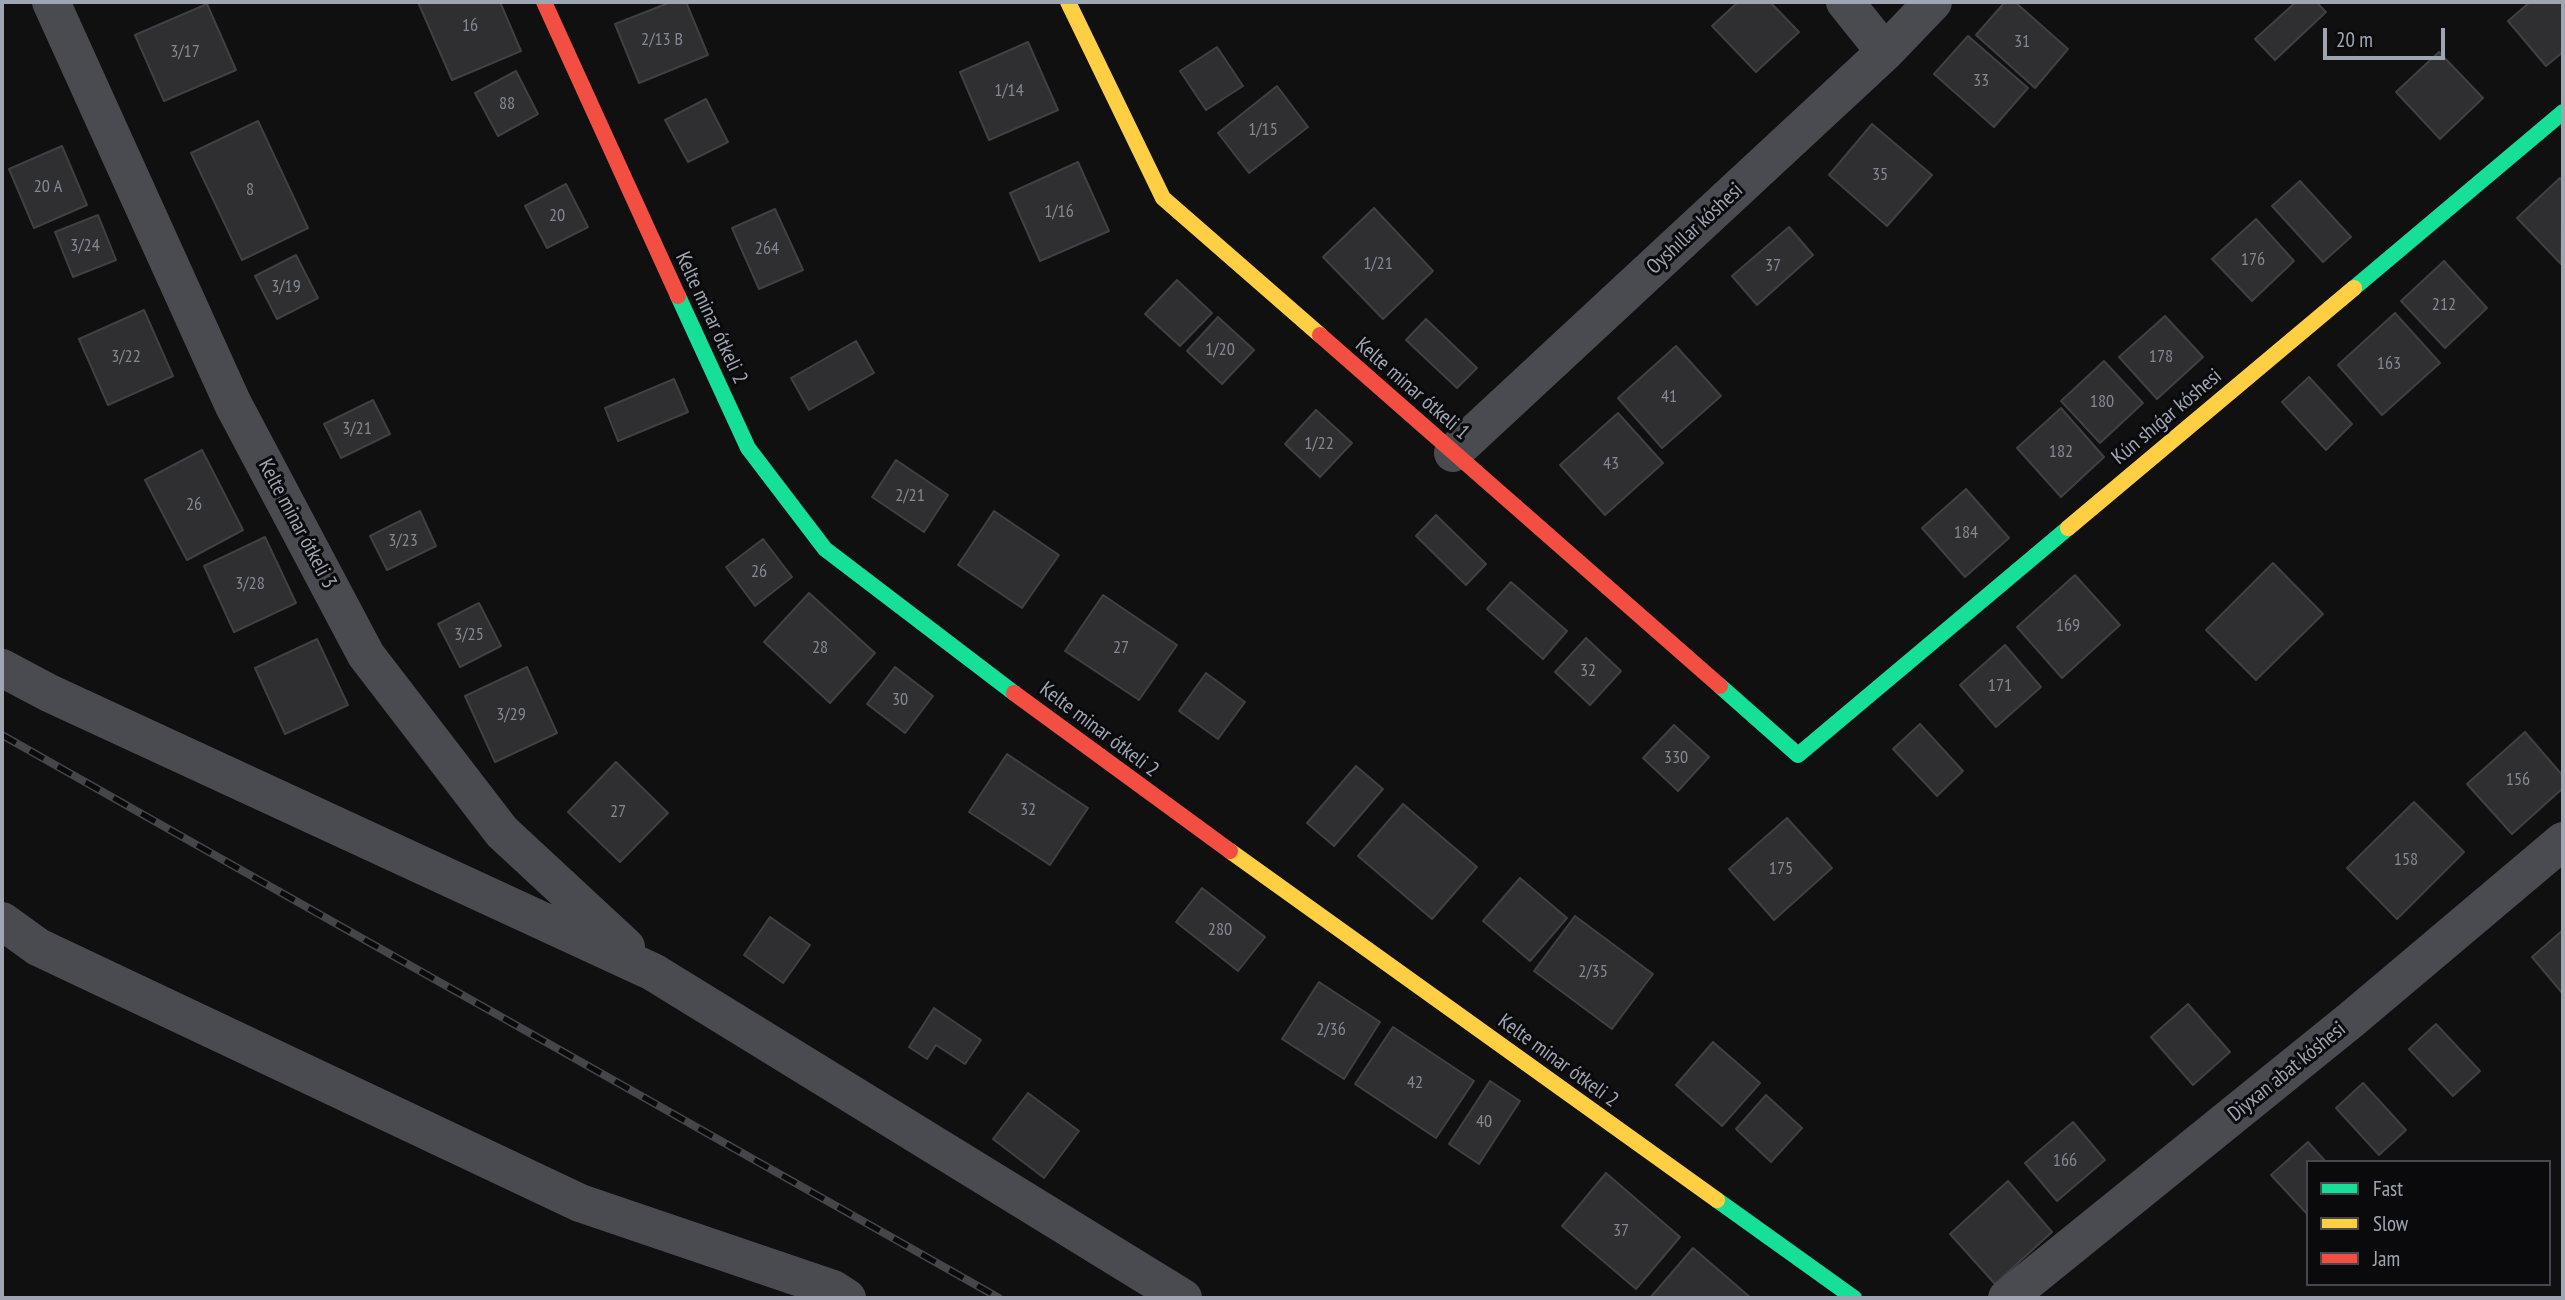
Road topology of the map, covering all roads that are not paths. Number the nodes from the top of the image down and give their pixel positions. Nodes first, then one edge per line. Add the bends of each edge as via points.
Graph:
1 (51, 2) edge
2 (544, 2) edge
3 (1068, 2) edge
4 (1845, 2) edge
5 (1933, 2) edge
6 (1885, 52) junction
7 (2563, 111) edge
8 (1454, 453) junction
9 (2, 668) edge
10 (1798, 755) joint
11 (2563, 841) edge
12 (2, 921) edge
13 (653, 972) junction
14 (847, 1298) edge
15 (1182, 1298) edge
16 (1854, 1298) edge
17 (2007, 1298) edge

1 - 13 street, Kelte minar ótkeli 3 via 233,404 366,655 502,832
2 - 16 street, Kelte minar ótkeli 2 via 748,448 825,549 1101,759
3 - 8 street, Kelte minar ótkeli 1 via 1163,198
4 - 6 street
5 - 6 street, Oyshıllar kóshesi
6 - 8 street, Oyshıllar kóshesi
7 - 10 street, Kún shıǵar kóshesi
8 - 10 street, Kelte minar ótkeli 1
9 - 13 street via 49,694
11 - 17 street, Diyxan abat kóshesi via 2352,1020
12 - 14 street via 38,947 580,1203 833,1289
13 - 15 street

